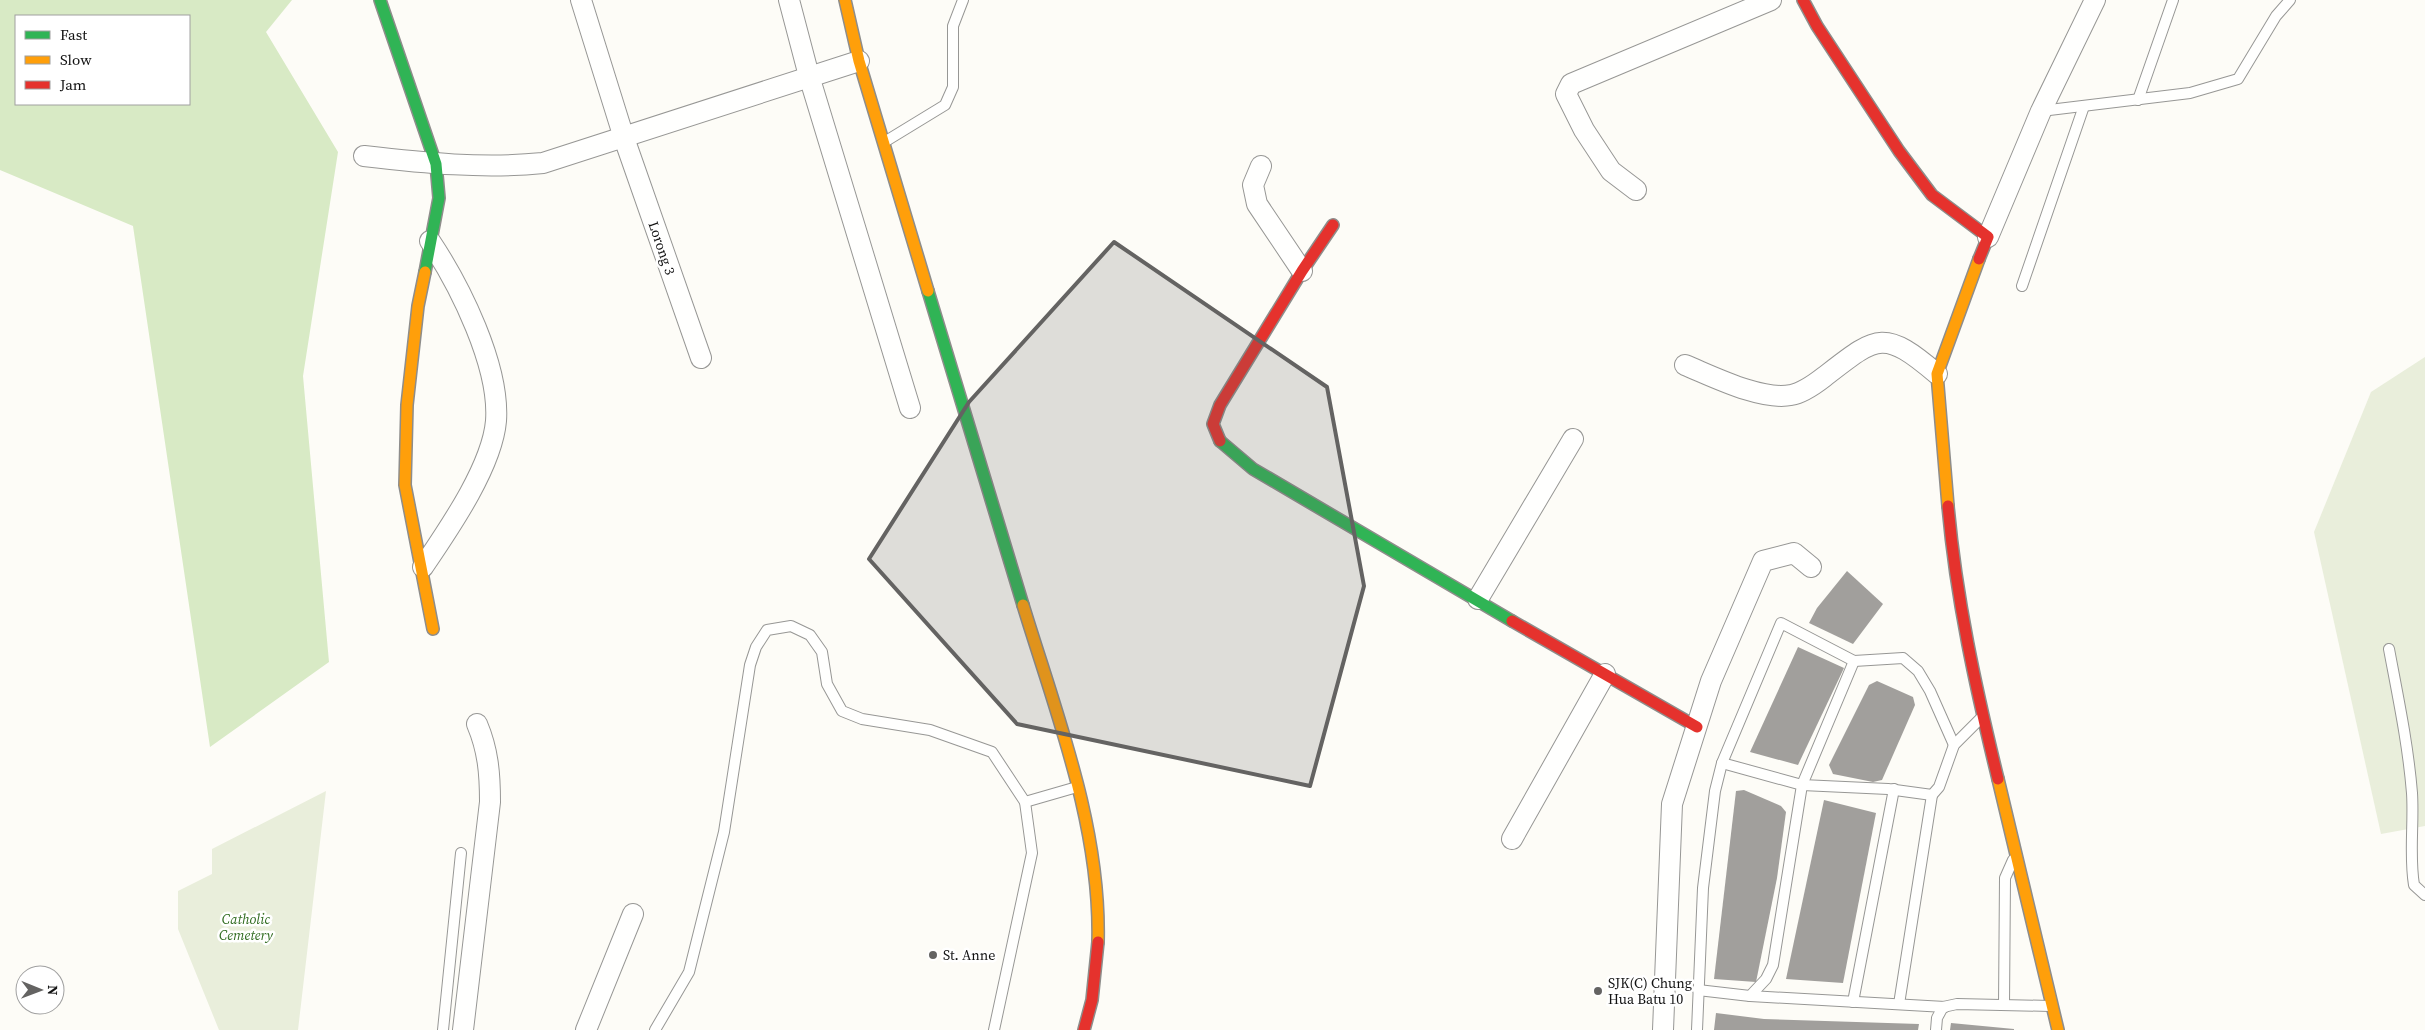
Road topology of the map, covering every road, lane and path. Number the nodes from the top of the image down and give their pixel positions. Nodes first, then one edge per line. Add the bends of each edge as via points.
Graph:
1 (380, 0) edge
2 (581, 0) edge
3 (788, 0) edge
4 (845, 0) edge
5 (963, 0) edge
6 (1771, 0) edge
7 (1803, 0) edge
8 (2096, 0) edge
9 (2173, 0) edge
10 (2290, 0) edge
11 (859, 61) junction
12 (809, 76) junction
13 (2138, 100) junction
14 (2084, 106) junction
15 (2041, 111) junction
16 (624, 138) junction
17 (884, 142) junction
18 (364, 156) dead end
19 (436, 164) junction
20 (1261, 166) dead end
21 (1636, 190) dead end
22 (1333, 224) dead end
23 (1988, 237) junction
24 (430, 241) junction
25 (1302, 271) junction
26 (2022, 286) dead end
27 (701, 358) dead end
28 (1685, 365) dead end
29 (1937, 374) junction
30 (910, 408) dead end
31 (1573, 439) dead end
32 (423, 567) junction
33 (1811, 567) dead end
34 (1478, 599) junction
35 (433, 628) dead end
36 (2389, 649) dead end
37 (1854, 661) junction
38 (1605, 674) junction
39 (1983, 717) junction
40 (477, 724) dead end
41 (1697, 727) junction
42 (1954, 745) junction
43 (1722, 763) junction
44 (1802, 785) junction
45 (1078, 787) junction
46 (1894, 790) junction
47 (1932, 795) junction
48 (1025, 802) junction
49 (1512, 839) dead end
50 (2017, 852) junction
51 (461, 853) dead end
52 (2425, 895) edge
53 (633, 914) dead end
54 (1698, 990) junction
55 (1750, 996) junction
56 (1853, 1002) junction
57 (1899, 1004) junction
58 (2004, 1005) junction
59 (2052, 1006) junction
60 (1945, 1007) junction
61 (443, 1030) edge
62 (463, 1030) edge
63 (586, 1030) edge
64 (655, 1030) edge
65 (994, 1030) edge
66 (1084, 1030) edge
67 (1663, 1030) edge
68 (1697, 1030) edge
69 (1936, 1030) edge
70 (2058, 1030) edge

1 - 19 street
2 - 16 street, Lorong 3
3 - 12 street
4 - 11 street
5 - 17 lane via 953,26 951,96 945,105
6 - 21 street via 1571,84 1567,89 1566,94 1600,156 1611,171
7 - 23 street via 1899,151 1932,195
8 - 15 street
9 - 13 lane
10 - 13 lane via 2276,16 2238,79 2190,94
11 - 12 street
11 - 17 street
12 - 16 street
12 - 30 street
13 - 14 lane
14 - 15 lane
14 - 26 lane
15 - 23 street
16 - 19 street via 543,163 510,166
16 - 27 street, Lorong 3
17 - 45 street
18 - 19 street
19 - 24 street via 439,198
20 - 25 street via 1253,185 1257,204
22 - 25 street
23 - 29 street
24 - 32 street via 406,405 406,485
24 - 32 street via 452,274 479,338 494,385 496,422 484,465 453,523
25 - 34 street via 1220,406 1213,424 1215,433 1221,443 1252,469
28 - 29 street via 1769,395 1791,395 1813,386 1858,351 1876,342 1895,344 1910,351
29 - 39 street via 1952,554
31 - 34 street
32 - 35 street
33 - 41 street via 1794,553 1763,561 1711,681
34 - 38 street
36 - 52 lane via 2408,750 2414,828 2411,868 2414,885
37 - 42 lane via 1903,658 1918,671 1930,691
37 - 43 lane via 1781,623
37 - 44 lane
38 - 41 street
38 - 49 street
39 - 42 lane
39 - 50 street
40 - 62 street via 486,744 490,766 490,802
41 - 67 street via 1672,804
42 - 47 lane via 1939,787
43 - 44 lane
43 - 54 lane via 1702,888
44 - 46 lane
44 - 55 lane via 1773,965 1766,980
45 - 48 lane
45 - 66 street via 1091,849 1099,912 1097,967
46 - 47 lane
46 - 56 lane
47 - 57 lane
48 - 64 lane via 992,752 930,730 862,719 842,711 827,684 822,652 810,635 791,626 767,630 750,665 724,832 689,972
48 - 65 lane via 1032,853
50 - 58 lane via 2005,878
50 - 59 street
51 - 61 lane
53 - 63 street
54 - 55 lane
54 - 68 lane
55 - 56 lane
56 - 57 lane
57 - 60 lane
58 - 59 lane
58 - 60 lane via 1957,1004
59 - 70 street
60 - 69 lane via 1938,1018

